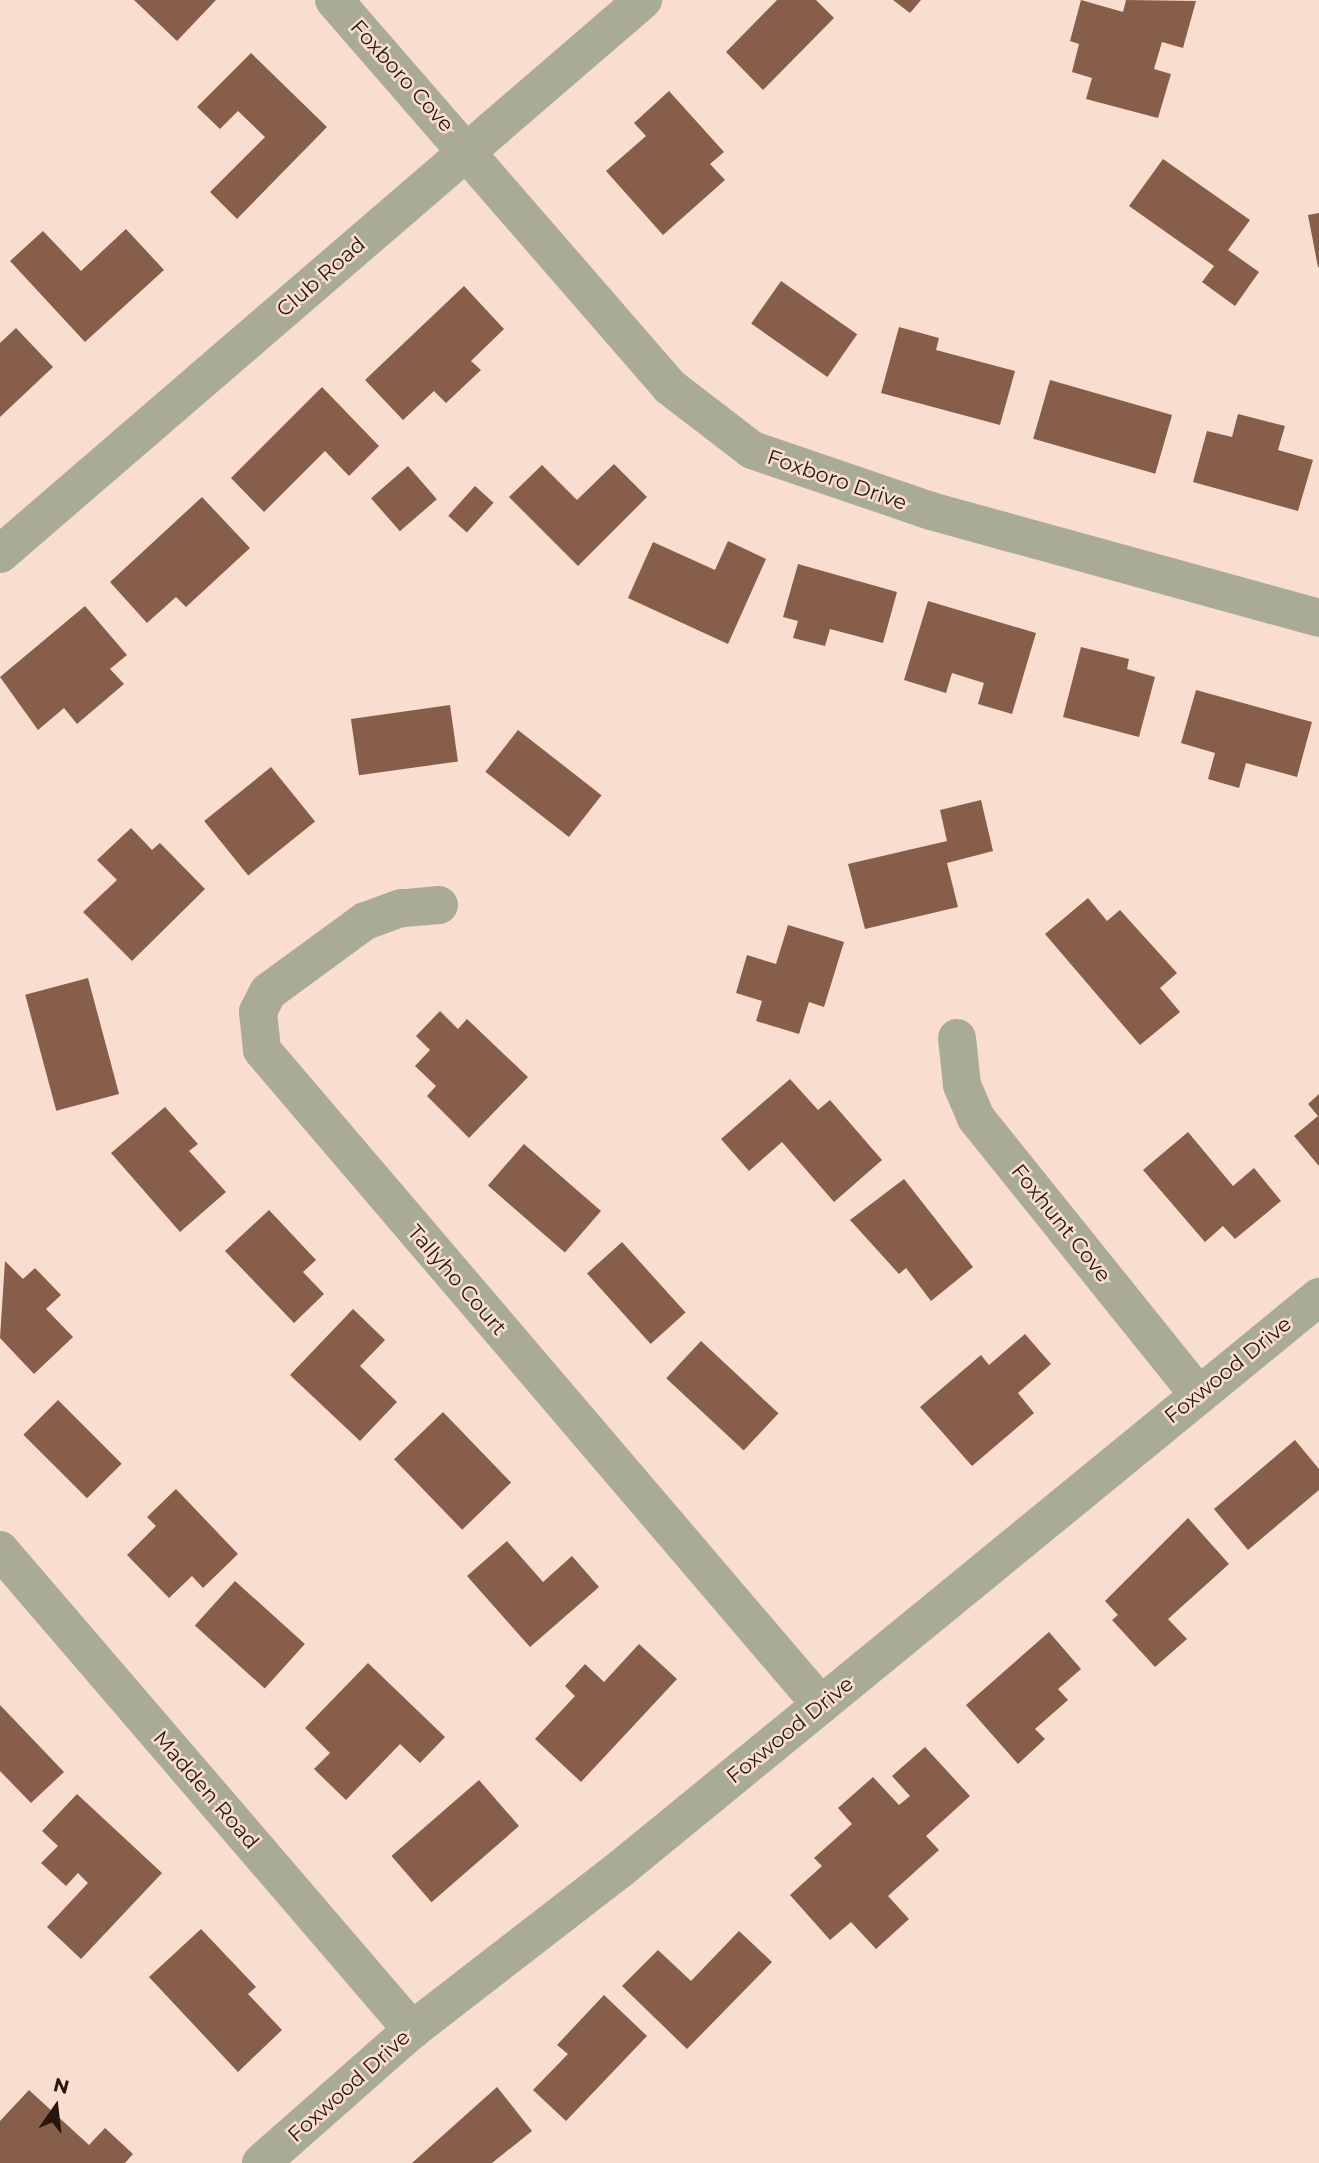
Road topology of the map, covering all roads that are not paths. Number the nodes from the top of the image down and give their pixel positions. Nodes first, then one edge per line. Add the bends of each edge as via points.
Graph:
1 (334, 0) edge
2 (643, 0) edge
3 (471, 151) junction
4 (0, 555) edge
5 (1319, 618) edge
6 (439, 905) dead end
7 (957, 1038) dead end
8 (1319, 1297) edge
9 (1198, 1394) junction
10 (0, 1550) edge
11 (821, 1705) junction
12 (412, 2030) junction
13 (261, 2163) edge

1 - 3 street, Foxboro Cove
2 - 3 street, Club Road
3 - 4 street, Club Road
3 - 5 street, Foxboro Drive via 670,387 752,450 931,512
6 - 11 street, Tallyho Court via 401,908 365,921 268,992 258,1012 262,1051
7 - 9 street, Foxhunt Cove via 962,1085 976,1118
8 - 9 street, Foxwood Drive
9 - 11 street, Foxwood Drive
10 - 12 street, Madden Road
11 - 12 street, Foxwood Drive
12 - 13 street, Foxwood Drive

